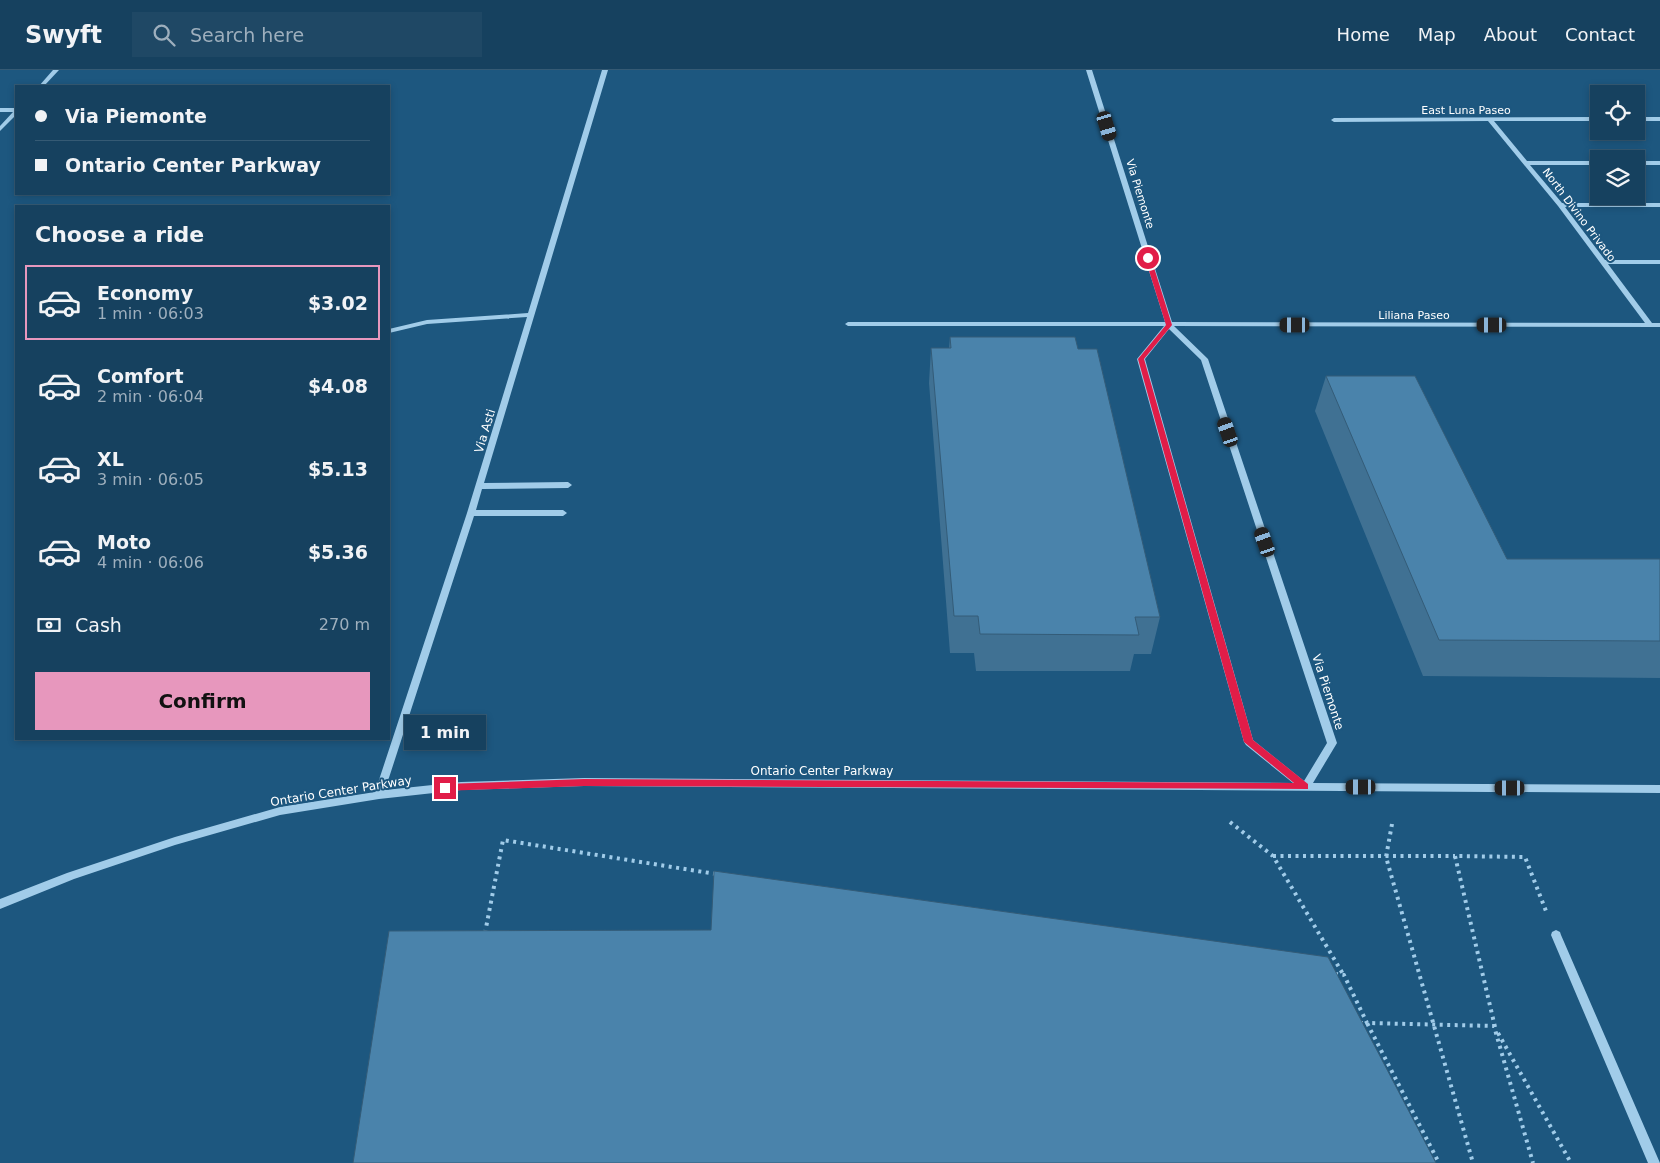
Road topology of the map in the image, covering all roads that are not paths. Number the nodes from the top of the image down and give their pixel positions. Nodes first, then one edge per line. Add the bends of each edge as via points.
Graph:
1 (56, 70) edge
2 (605, 70) edge
3 (1090, 70) edge
4 (42, 85) edge
5 (0, 110) edge
6 (15, 111) edge
7 (15, 112) edge
8 (1590, 119) edge
9 (1645, 119) edge
10 (1660, 119) edge
11 (1334, 120) dead end
12 (1490, 120) junction
13 (0, 129) edge
14 (1526, 163) junction
15 (1590, 163) edge
16 (1645, 163) edge
17 (1660, 163) edge
18 (1560, 205) junction
19 (1660, 205) edge
20 (1602, 262) junction
21 (1660, 262) edge
22 (531, 316) junction
23 (848, 324) dead end
24 (1169, 325) junction
25 (1650, 325) junction
26 (1660, 325) edge
27 (390, 331) edge
28 (480, 486) junction
29 (568, 486) dead end
30 (472, 513) junction
31 (563, 513) dead end
32 (1305, 787) junction
33 (1660, 789) edge
34 (379, 796) junction
35 (0, 904) edge
36 (1556, 935) road end
37 (1654, 1163) edge

1 - 4 street
2 - 22 street, Via Asti
3 - 24 street, Via Piemonte
5 - 6 street
7 - 13 street
8 - 12 street, East Luna Paseo
9 - 10 street
11 - 12 street, East Luna Paseo
12 - 14 street, North Divino Privado
14 - 15 street
14 - 18 street, North Divino Privado
16 - 17 street
18 - 19 street
18 - 20 street, North Divino Privado
20 - 21 street
20 - 25 street, North Divino Privado
22 - 27 street via 427,322
22 - 28 street, Via Asti
23 - 24 street, Liliana Paseo
24 - 25 street, Liliana Paseo
24 - 32 street, Via Piemonte via 1204,359 1332,743
24 - 32 street via 1141,359 1249,742
25 - 26 street, Liliana Paseo
28 - 29 street
28 - 30 street, Via Asti
30 - 31 street
30 - 34 street, Via Asti
32 - 33 street, Ontario Center Parkway
32 - 34 street, Ontario Center Parkway via 584,782 462,786
34 - 35 street, Ontario Center Parkway via 280,811 71,876
36 - 37 street

